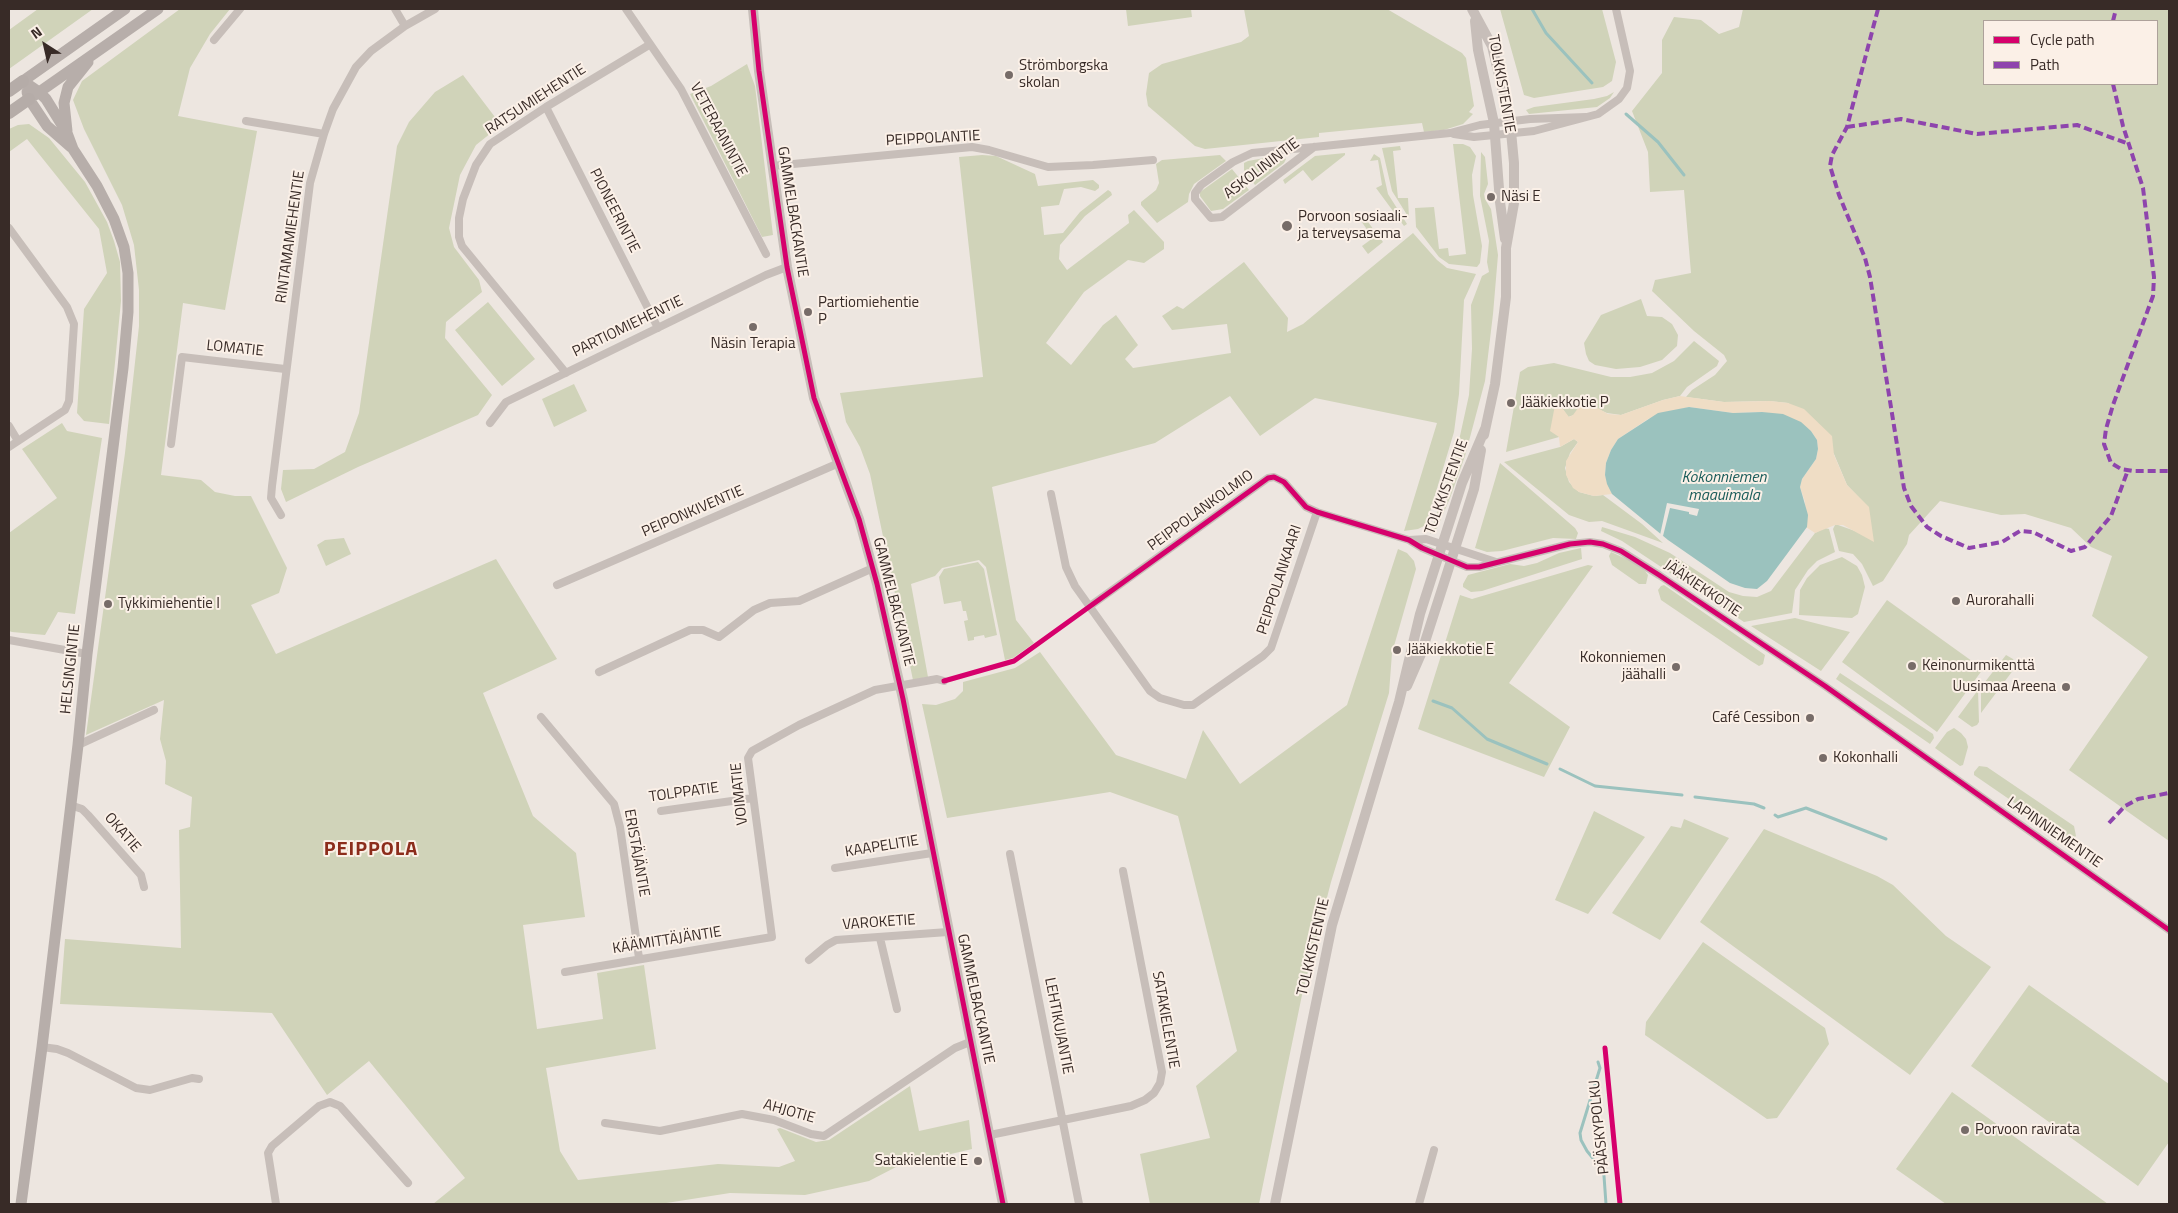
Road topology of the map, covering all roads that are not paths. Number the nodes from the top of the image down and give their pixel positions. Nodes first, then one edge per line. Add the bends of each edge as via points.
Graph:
1 (125, 9) edge
2 (158, 9) edge
3 (240, 9) edge
4 (395, 9) edge
5 (435, 9) edge
6 (626, 9) edge
7 (753, 9) edge
8 (1616, 9) edge
9 (1473, 12) edge
10 (404, 26) junction
11 (214, 40) dead end
12 (649, 45) junction
13 (97, 51) junction
14 (23, 81) junction
15 (9, 91) edge
16 (34, 95) junction
17 (546, 107) junction
18 (9, 113) edge
19 (1586, 117) junction
20 (246, 121) dead end
21 (1510, 121) junction
22 (1494, 123) junction
23 (67, 133) junction
24 (1450, 133) junction
25 (324, 134) junction
26 (1512, 134) junction
27 (1495, 136) junction
28 (1314, 146) junction
29 (73, 149) junction
30 (1153, 160) dead end
31 (772, 166) junction
32 (9, 228) edge
33 (1506, 248) junction
34 (766, 254) dead end
35 (787, 267) junction
36 (658, 328) junction
37 (285, 368) junction
38 (566, 373) junction
39 (490, 423) dead end
40 (9, 426) edge
41 (1486, 429) junction
42 (18, 441) junction
43 (171, 444) dead end
44 (9, 448) edge
45 (839, 463) junction
46 (1051, 494) dead end
47 (1317, 512) junction
48 (281, 515) dead end
49 (1408, 540) junction
50 (1442, 545) junction
51 (1455, 549) junction
52 (1438, 556) junction
53 (1451, 561) junction
54 (1496, 562) junction
55 (873, 568) junction
56 (557, 585) dead end
57 (1090, 606) junction
58 (9, 640) edge
59 (87, 654) junction
60 (599, 672) dead end
61 (944, 681) dead end
62 (900, 685) junction
63 (1399, 702) junction
64 (154, 710) dead end
65 (541, 717) dead end
66 (78, 745) junction
67 (1925, 756) joint
68 (753, 798) junction
69 (70, 805) junction
70 (661, 811) dead end
71 (932, 852) junction
72 (1010, 854) dead end
73 (835, 868) dead end
74 (1123, 871) dead end
75 (144, 887) dead end
76 (2169, 930) edge
77 (948, 932) junction
78 (772, 937) joint
79 (880, 938) junction
80 (639, 958) junction
81 (808, 960) dead end
82 (566, 972) dead end
83 (897, 1009) dead end
84 (970, 1042) junction
85 (42, 1047) junction
86 (199, 1079) dead end
87 (1062, 1120) junction
88 (605, 1123) dead end
89 (990, 1134) junction
90 (1434, 1150) dead end
91 (408, 1183) dead end
92 (20, 1204) edge
93 (276, 1204) edge
94 (1002, 1204) edge
95 (1079, 1204) edge
96 (1275, 1204) edge
97 (1419, 1204) edge

1 - 14 main road
2 - 13 main road
3 - 11 street
4 - 10 street
5 - 10 street, RINTAMAMIEHENTIE
6 - 12 street, VETERAANINTIE
7 - 31 street, GAMMELBACKANTIE
8 - 19 street via 1630,71 1627,88 1605,110
9 - 21 street, TOLKKISTENTIE via 1492,46
9 - 22 street, TOLKKISTENTIE
10 - 25 street, RINTAMAMIEHENTIE via 356,67
12 - 17 street, RATSUMIEHENTIE
12 - 34 street, VETERAANINTIE via 681,89
13 - 16 main road
13 - 23 main road, HELSINGINTIE via 68,87 64,103
14 - 15 main road
14 - 16 main road, HELSINGINTIE
16 - 18 main road
16 - 23 main road, HELSINGINTIE
16 - 29 main road, HELSINGINTIE via 47,126
17 - 36 street, PIONEERINTIE
17 - 38 street, RATSUMIEHENTIE via 490,144 476,165 463,199 459,237 462,246
19 - 21 street, ASKOLININTIE
19 - 26 street, ASKOLININTIE
20 - 25 street
21 - 22 street, ASKOLININTIE
21 - 26 street, TOLKKISTENTIE
22 - 24 street, ASKOLININTIE
22 - 27 street, TOLKKISTENTIE
23 - 29 main road, HELSINGINTIE
24 - 27 street, ASKOLININTIE
24 - 28 street, ASKOLININTIE
25 - 37 street, RINTAMAMIEHENTIE via 310,184
26 - 27 street, ASKOLININTIE
26 - 33 street, TOLKKISTENTIE via 1514,203
27 - 33 street, TOLKKISTENTIE
28 - 28 street, ASKOLININTIE via 1252,153 1240,158 1197,189 1195,199 1211,218 1222,217
29 - 59 main road, HELSINGINTIE via 114,219 124,247 128,273 123,368
30 - 31 street, PEIPPOLANTIE via 1048,167 972,147
31 - 35 street, GAMMELBACKANTIE
32 - 42 street via 67,307 74,324 69,401 65,410
33 - 41 street, TOLKKISTENTIE via 1506,297
35 - 36 street, PARTIOMIEHENTIE via 766,274
35 - 45 street, GAMMELBACKANTIE via 814,398
36 - 38 street, PARTIOMIEHENTIE
37 - 43 street, LOMATIE via 182,358
37 - 48 street, RINTAMAMIEHENTIE via 271,498
38 - 39 street, PARTIOMIEHENTIE via 506,402
40 - 42 street
41 - 50 street, TOLKKISTENTIE via 1462,483
41 - 51 street, TOLKKISTENTIE via 1474,489
42 - 44 street
45 - 55 street, GAMMELBACKANTIE
45 - 56 street, PEIPONKIVENTIE
46 - 57 street, PEIPPOLANKAARI via 1068,576
47 - 49 street, PEIPPOLANKOLMIO
47 - 57 street, PEIPPOLANKOLMIO via 1306,507 1284,482 1268,478
47 - 57 street, PEIPPOLANKAARI via 1272,648 1193,705 1176,704 1154,695
49 - 50 street, PEIPPOLANKOLMIO via 1421,539
49 - 52 street, PEIPPOLANKOLMIO
50 - 51 street
50 - 52 street, TOLKKISTENTIE
51 - 53 street, TOLKKISTENTIE
51 - 54 street
52 - 53 street, JÄÄKIEKKOTIE
52 - 63 street, TOLKKISTENTIE via 1410,650
53 - 54 street, JÄÄKIEKKOTIE via 1467,567
53 - 63 street, TOLKKISTENTIE via 1421,654
54 - 67 street, JÄÄKIEKKOTIE via 1584,542 1603,544 1621,551
55 - 60 street via 799,601 770,603 754,610 719,637 703,630 690,630
55 - 62 street, GAMMELBACKANTIE
58 - 59 street
59 - 66 main road, HELSINGINTIE
61 - 62 street, VOIMATIE via 937,679
62 - 68 street, VOIMATIE via 875,690 799,725 752,752 748,758
62 - 71 street, GAMMELBACKANTIE
63 - 96 street, TOLKKISTENTIE via 1332,925
64 - 66 street
65 - 80 street, ERISTÄJÄNTIE via 614,804
66 - 69 main road, HELSINGINTIE
67 - 76 street, LAPINNIEMENTIE
68 - 70 street, TOLPPATIE
68 - 78 street, VOIMATIE
69 - 75 street, OKATIE via 88,815 141,876
69 - 85 main road, HELSINGINTIE
71 - 73 street, KAAPELITIE
71 - 77 street, GAMMELBACKANTIE
72 - 87 street, LEHTIKUJANTIE
74 - 87 street, SATAKIELENTIE via 1162,1072 1160,1083 1154,1093 1131,1106
77 - 79 street, VAROKETIE
77 - 84 street, GAMMELBACKANTIE
78 - 80 street, KÄÄMITTÄJÄNTIE
79 - 81 street, VAROKETIE via 836,940
79 - 83 street
80 - 82 street, KÄÄMITTÄJÄNTIE
84 - 88 street, AHJOTIE via 955,1048 824,1136 742,1114 660,1131
84 - 89 street, GAMMELBACKANTIE
85 - 86 street via 68,1053 136,1088 150,1090 192,1078
85 - 92 main road, HELSINGINTIE
87 - 89 street, SATAKIELENTIE
87 - 95 street, LEHTIKUJANTIE
89 - 94 street, GAMMELBACKANTIE
90 - 97 street
91 - 93 street via 340,1106 330,1102 319,1106 268,1153

